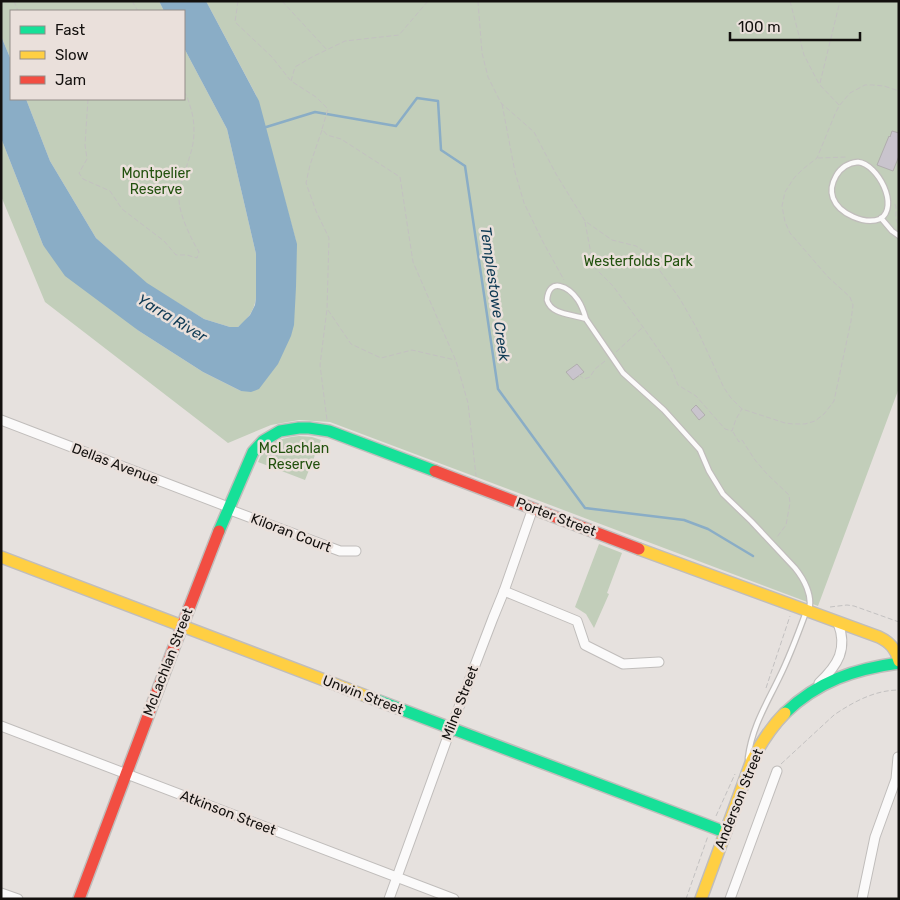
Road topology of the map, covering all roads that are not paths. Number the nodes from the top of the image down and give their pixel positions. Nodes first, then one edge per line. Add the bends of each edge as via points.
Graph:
1 (882, 218) junction
2 (899, 236) edge
3 (586, 319) junction
4 (1, 420) edge
5 (272, 435) joint
6 (228, 508) junction
7 (534, 508) junction
8 (356, 551) dead end
9 (1, 557) edge
10 (504, 591) junction
11 (808, 611) junction
12 (838, 622) junction
13 (182, 626) junction
14 (659, 662) dead end
15 (899, 662) edge
16 (810, 692) junction
17 (1, 726) edge
18 (450, 728) junction
19 (898, 757) edge
20 (742, 770) junction
21 (777, 771) road end
22 (126, 774) junction
23 (725, 832) junction
24 (397, 877) junction
25 (1, 892) edge
26 (18, 899) edge
27 (79, 899) edge
28 (389, 899) edge
29 (454, 899) edge
30 (700, 899) edge
31 (730, 899) edge
32 (862, 899) edge

1 - 1 lane via 856,218 833,199 833,183 843,166 858,162 866,164 889,189 892,203
1 - 2 lane
3 - 3 lane via 551,308 547,300 550,290 562,286 570,291
3 - 11 lane via 623,373 664,410 700,450 724,494 795,568 810,600
4 - 6 street, Dellas Avenue
5 - 6 street, McLachlan Street via 255,448
5 - 7 street, Porter Street via 300,427 328,431
6 - 8 street, Kiloran Court via 340,551
6 - 13 street, McLachlan Street
7 - 10 street, Milne Street
7 - 11 street, Porter Street
9 - 13 street, Unwin Street
10 - 14 street via 577,621 585,645 623,664
10 - 18 street, Milne Street
11 - 12 street, Porter Street
11 - 20 lane via 756,724
12 - 15 street, Porter Street via 886,640 894,648
12 - 16 street via 842,635 838,660
13 - 18 street, Unwin Street
13 - 22 street, McLachlan Street
15 - 16 street, Anderson Street via 855,670
16 - 20 street, Anderson Street via 781,716
17 - 22 street, Atkinson Street
18 - 23 street, Unwin Street
18 - 24 street, Milne Street
19 - 32 street via 896,779 875,837
20 - 23 street, Anderson Street
21 - 31 street, Anderson Street
22 - 24 street, Atkinson Street
22 - 27 street, McLachlan Street
23 - 30 street, Anderson Street
24 - 28 street, Milne Street
24 - 29 street, Atkinson Street
25 - 26 street

